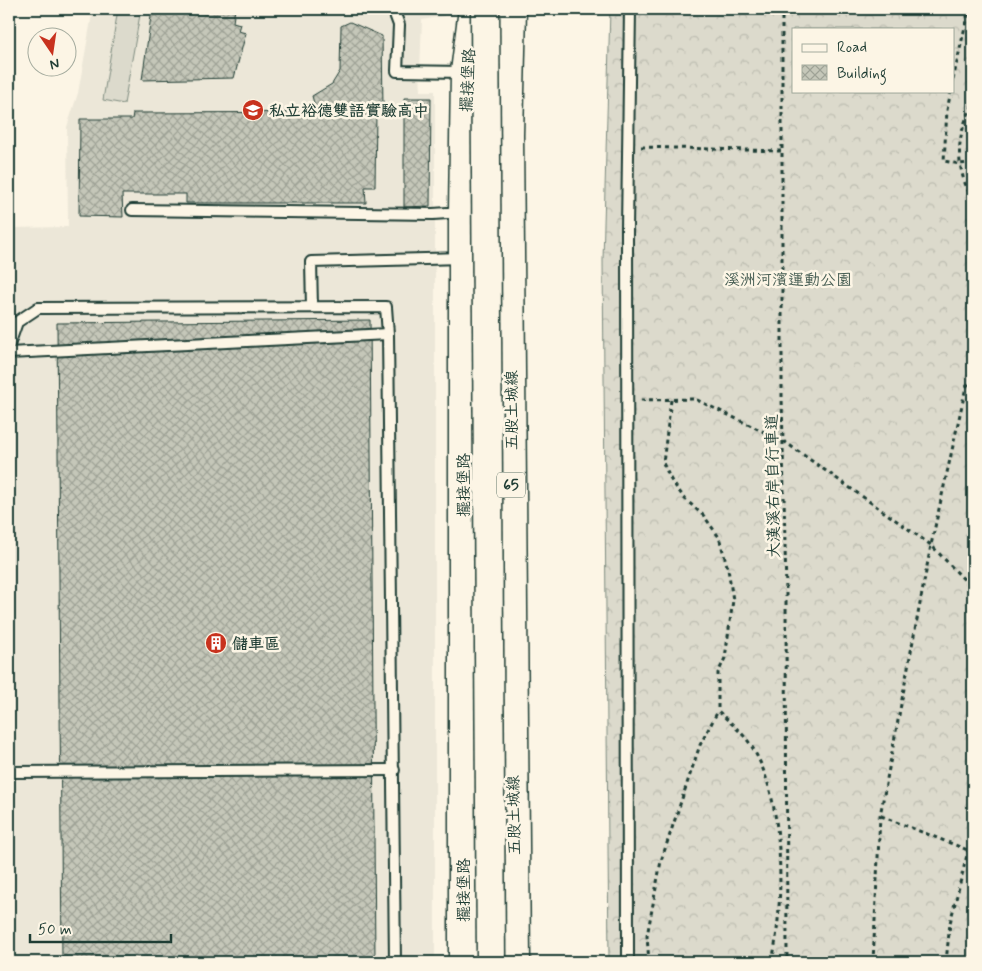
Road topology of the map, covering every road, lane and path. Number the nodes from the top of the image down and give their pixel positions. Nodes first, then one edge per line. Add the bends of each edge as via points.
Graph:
1 (393, 9) edge
2 (473, 9) edge
3 (484, 9) edge
4 (497, 9) edge
5 (512, 9) edge
6 (630, 9) edge
7 (782, 9) edge
8 (969, 9) edge
9 (465, 72) junction
10 (954, 76) edge
11 (951, 92) edge
12 (973, 105) edge
13 (641, 146) dead end
14 (781, 151) junction
15 (973, 162) edge
16 (959, 164) junction
17 (973, 200) edge
18 (132, 210) dead end
19 (463, 212) junction
20 (463, 258) junction
21 (312, 308) junction
22 (388, 334) junction
23 (9, 345) edge
24 (9, 353) edge
25 (973, 377) edge
26 (641, 400) dead end
27 (671, 400) junction
28 (785, 442) junction
29 (498, 521) junction
30 (463, 522) junction
31 (931, 545) junction
32 (973, 589) edge
33 (718, 711) junction
34 (394, 770) junction
35 (9, 772) edge
36 (880, 816) junction
37 (973, 831) edge
38 (968, 850) junction
39 (973, 852) edge
40 (778, 888) junction
41 (787, 888) junction
42 (395, 962) edge
43 (463, 962) edge
44 (491, 962) edge
45 (503, 962) edge
46 (516, 962) edge
47 (628, 962) edge
48 (649, 962) edge
49 (772, 962) edge
50 (787, 962) edge
51 (873, 962) edge
52 (946, 962) edge

1 - 9 lane via 399,25 397,71
2 - 9 main road, 擺接堡路
3 - 44 main road, 五股土城線 / 65, bridge
4 - 29 main road, 擺接堡路
5 - 46 main road, 五股土城線 / 65 via 509,145
6 - 47 lane via 627,229
7 - 14 path, 大漢溪右岸自行車道
8 - 10 path
9 - 19 main road, 擺接堡路
11 - 16 path via 944,161
12 - 16 path via 959,141
13 - 14 path
14 - 28 path, 大漢溪右岸自行車道
15 - 16 path
16 - 17 path
18 - 19 lane
19 - 20 main road, 擺接堡路
20 - 21 lane via 312,262
20 - 30 main road, 擺接堡路
21 - 22 lane via 386,307
21 - 23 lane via 38,308 17,322
22 - 24 lane
22 - 34 lane
25 - 31 path via 966,387
26 - 27 path
27 - 28 path via 694,399
27 - 33 path via 663,463 680,493 704,516 718,537 733,600 725,658 718,672
28 - 31 path
28 - 41 path, 大漢溪右岸自行車道
29 - 30 main road
29 - 45 main road, 擺接堡路
30 - 43 main road, 擺接堡路
31 - 32 path
31 - 36 path
33 - 40 path via 740,732 756,754 774,799 779,845
33 - 48 path via 700,744 661,861 647,936
34 - 35 lane
34 - 42 lane
36 - 38 path
36 - 51 path
37 - 38 path
38 - 39 path
38 - 52 path via 950,923
40 - 41 path
40 - 49 path
41 - 50 path, 大漢溪右岸自行車道

